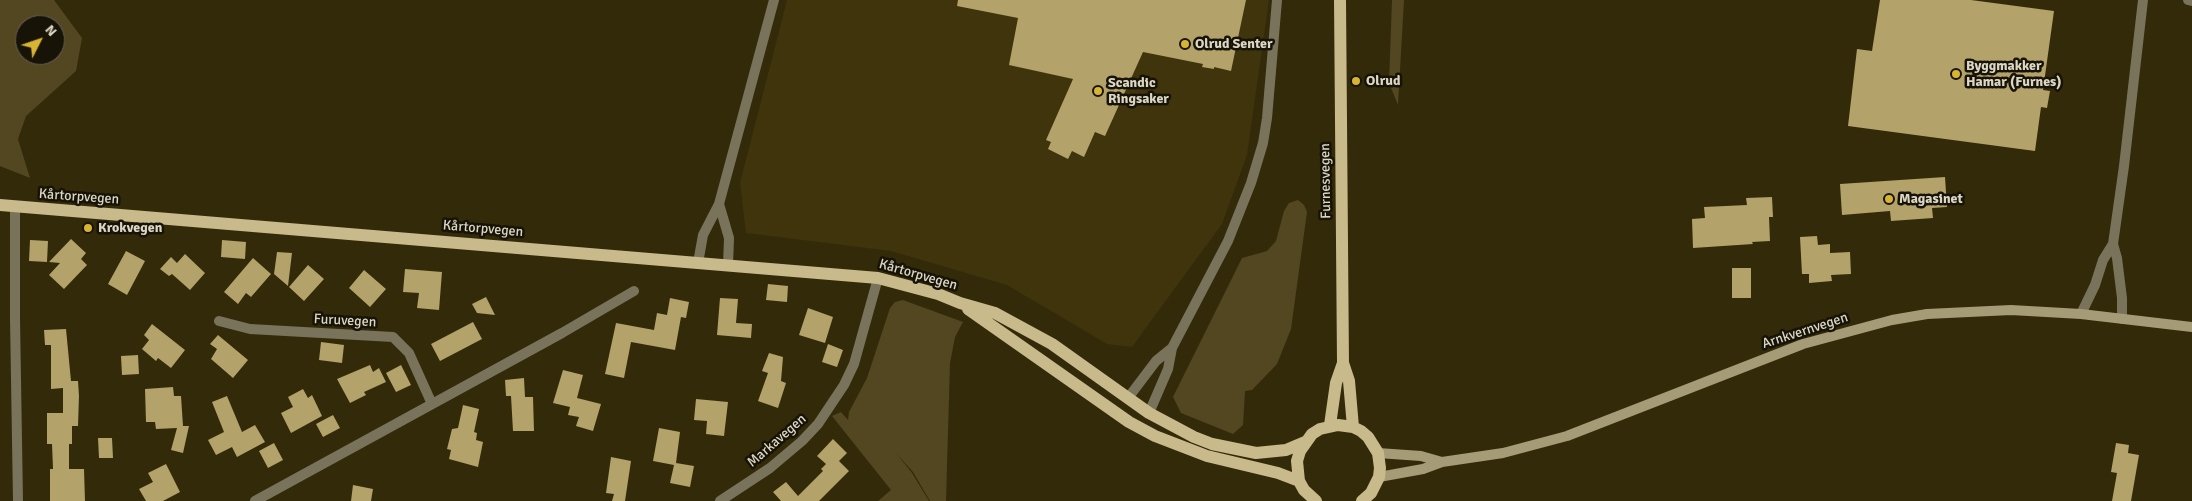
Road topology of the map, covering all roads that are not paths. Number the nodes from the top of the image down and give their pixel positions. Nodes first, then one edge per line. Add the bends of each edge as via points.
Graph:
1 (774, 0) edge
2 (1277, 0) edge
3 (1340, 0) edge
4 (2143, 0) edge
5 (2188, 0) edge
6 (2192, 0) edge
7 (719, 204) junction
8 (0, 205) edge
9 (15, 207) junction
10 (2113, 244) junction
11 (698, 263) junction
12 (728, 265) junction
13 (878, 278) junction
14 (634, 290) dead end
15 (960, 303) junction
16 (2080, 314) junction
17 (2122, 319) junction
18 (219, 321) dead end
19 (2192, 328) edge
20 (1172, 348) junction
21 (1343, 363) junction
22 (1128, 398) junction
23 (432, 404) junction
24 (1149, 413) junction
25 (1330, 425) junction
26 (1353, 427) junction
27 (1305, 442) junction
28 (1378, 453) junction
29 (1442, 462) junction
30 (1379, 477) junction
31 (1299, 481) junction
32 (18, 501) edge
33 (255, 501) edge
34 (720, 501) edge
35 (1316, 501) edge
36 (1362, 501) edge

1 - 7 street
2 - 20 street via 1267,118 1251,183 1228,241
3 - 21 main road, Furnesvegen
4 - 10 street
5 - 6 street
7 - 11 street via 703,236
7 - 12 street via 729,238
8 - 9 main road, Kårtorpvegen
9 - 11 main road, Kårtorpvegen
9 - 32 street
10 - 16 street
10 - 17 street via 2122,298
11 - 12 main road, Kårtorpvegen
12 - 13 main road, Kårtorpvegen
13 - 15 main road, Kårtorpvegen
13 - 34 street, Markavegen via 854,364 818,424 770,468
14 - 23 street
15 - 22 main road, Kårtorpvegen via 995,313 1052,344
15 - 31 main road, Kårtorpvegen via 1129,422 1155,436 1207,456
16 - 17 main road, Arnkvernvegen
16 - 29 main road, Arnkvernvegen via 1968,311 1892,320 1848,330 1795,347 1566,436 1503,453
17 - 19 main road, Arnkvernvegen
18 - 23 street, Furuvegen via 250,329 393,337 409,353
20 - 22 street via 1156,361
20 - 24 street via 1168,369
21 - 25 main road, Furnesvegen via 1336,383
21 - 26 main road, Furnesvegen via 1349,381
22 - 24 main road, Kårtorpvegen
23 - 33 street
24 - 27 main road, Kårtorpvegen via 1194,437 1236,450 1274,453
25 - 26 main road
25 - 27 main road, Kårtorpvegen via 1316,431
26 - 28 main road via 1368,437
27 - 31 main road via 1297,461
28 - 29 main road via 1421,456
28 - 30 main road
29 - 30 main road
30 - 36 main road via 1371,493
31 - 35 main road

